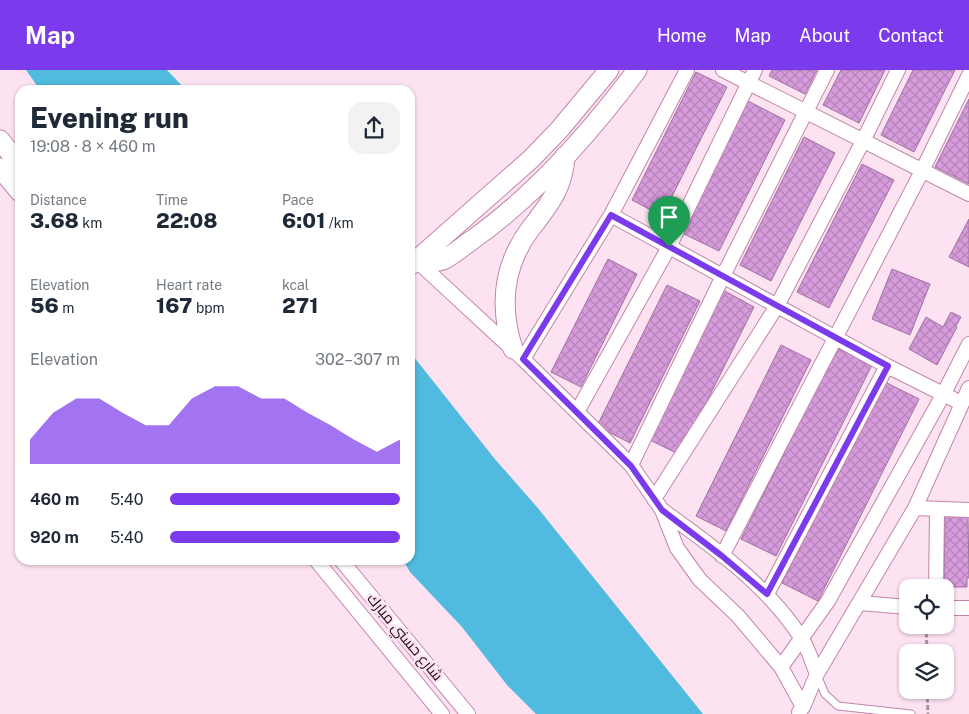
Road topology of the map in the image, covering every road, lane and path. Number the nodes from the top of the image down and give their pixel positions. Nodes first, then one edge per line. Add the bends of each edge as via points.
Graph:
1 (609, 70) edge
2 (637, 70) edge
3 (688, 70) edge
4 (723, 70) edge
5 (755, 70) edge
6 (827, 70) edge
7 (898, 70) edge
8 (969, 75) edge
9 (749, 83) junction
10 (806, 112) junction
11 (0, 140) edge
12 (864, 141) junction
13 (565, 156) junction
14 (15, 159) edge
15 (0, 168) edge
16 (922, 171) junction
17 (15, 186) edge
18 (969, 194) edge
19 (611, 215) junction
20 (669, 247) junction
21 (415, 262) edge
22 (415, 264) edge
23 (415, 266) edge
24 (723, 276) junction
25 (777, 306) junction
26 (836, 338) junction
27 (969, 344) edge
28 (518, 354) junction
29 (888, 366) junction
30 (969, 388) edge
31 (943, 395) junction
32 (961, 403) junction
33 (577, 412) junction
34 (631, 466) junction
35 (658, 504) junction
36 (915, 508) junction
37 (937, 510) junction
38 (969, 510) edge
39 (722, 556) junction
40 (320, 565) edge
41 (345, 565) edge
42 (936, 579) edge
43 (767, 594) junction
44 (860, 603) junction
45 (899, 605) edge
46 (954, 608) edge
47 (969, 608) edge
48 (801, 636) junction
49 (781, 667) junction
50 (817, 674) junction
51 (927, 699) edge
52 (802, 712) edge
53 (442, 714) edge
54 (468, 714) edge
55 (911, 714) edge
56 (928, 714) edge

1 - 21 main road via 531,159
2 - 13 main road
3 - 19 street
4 - 9 street
5 - 9 street
6 - 10 street
7 - 12 street
8 - 16 street
9 - 10 street
9 - 20 street
10 - 12 street
10 - 24 street
11 - 14 main road
12 - 16 street
12 - 25 street
13 - 22 main road via 517,204 479,235 445,259
13 - 28 main road via 565,169 557,191 523,240 511,265 505,298 506,324
15 - 17 main road
16 - 18 street
16 - 26 street
19 - 20 street
19 - 28 street
20 - 24 street
20 - 33 street
23 - 28 street
24 - 25 street
24 - 34 street
25 - 26 street
25 - 35 street
26 - 29 street
26 - 39 street
27 - 31 street
28 - 33 street
29 - 31 street
29 - 43 street
30 - 32 street
31 - 32 street
31 - 48 street via 828,601
32 - 36 street
33 - 34 street
34 - 35 street
35 - 39 street
35 - 49 street via 676,548 700,580 738,616
36 - 37 street
36 - 44 street
37 - 38 street
37 - 42 street
39 - 43 street
40 - 53 street, شارع حسني مبارك
41 - 54 street, شارع حسني مبارك
43 - 48 street
44 - 45 street
44 - 50 street
46 - 47 street
48 - 49 street
48 - 50 street
49 - 52 street
50 - 52 street
50 - 55 lane via 825,694 838,706
51 - 56 path

